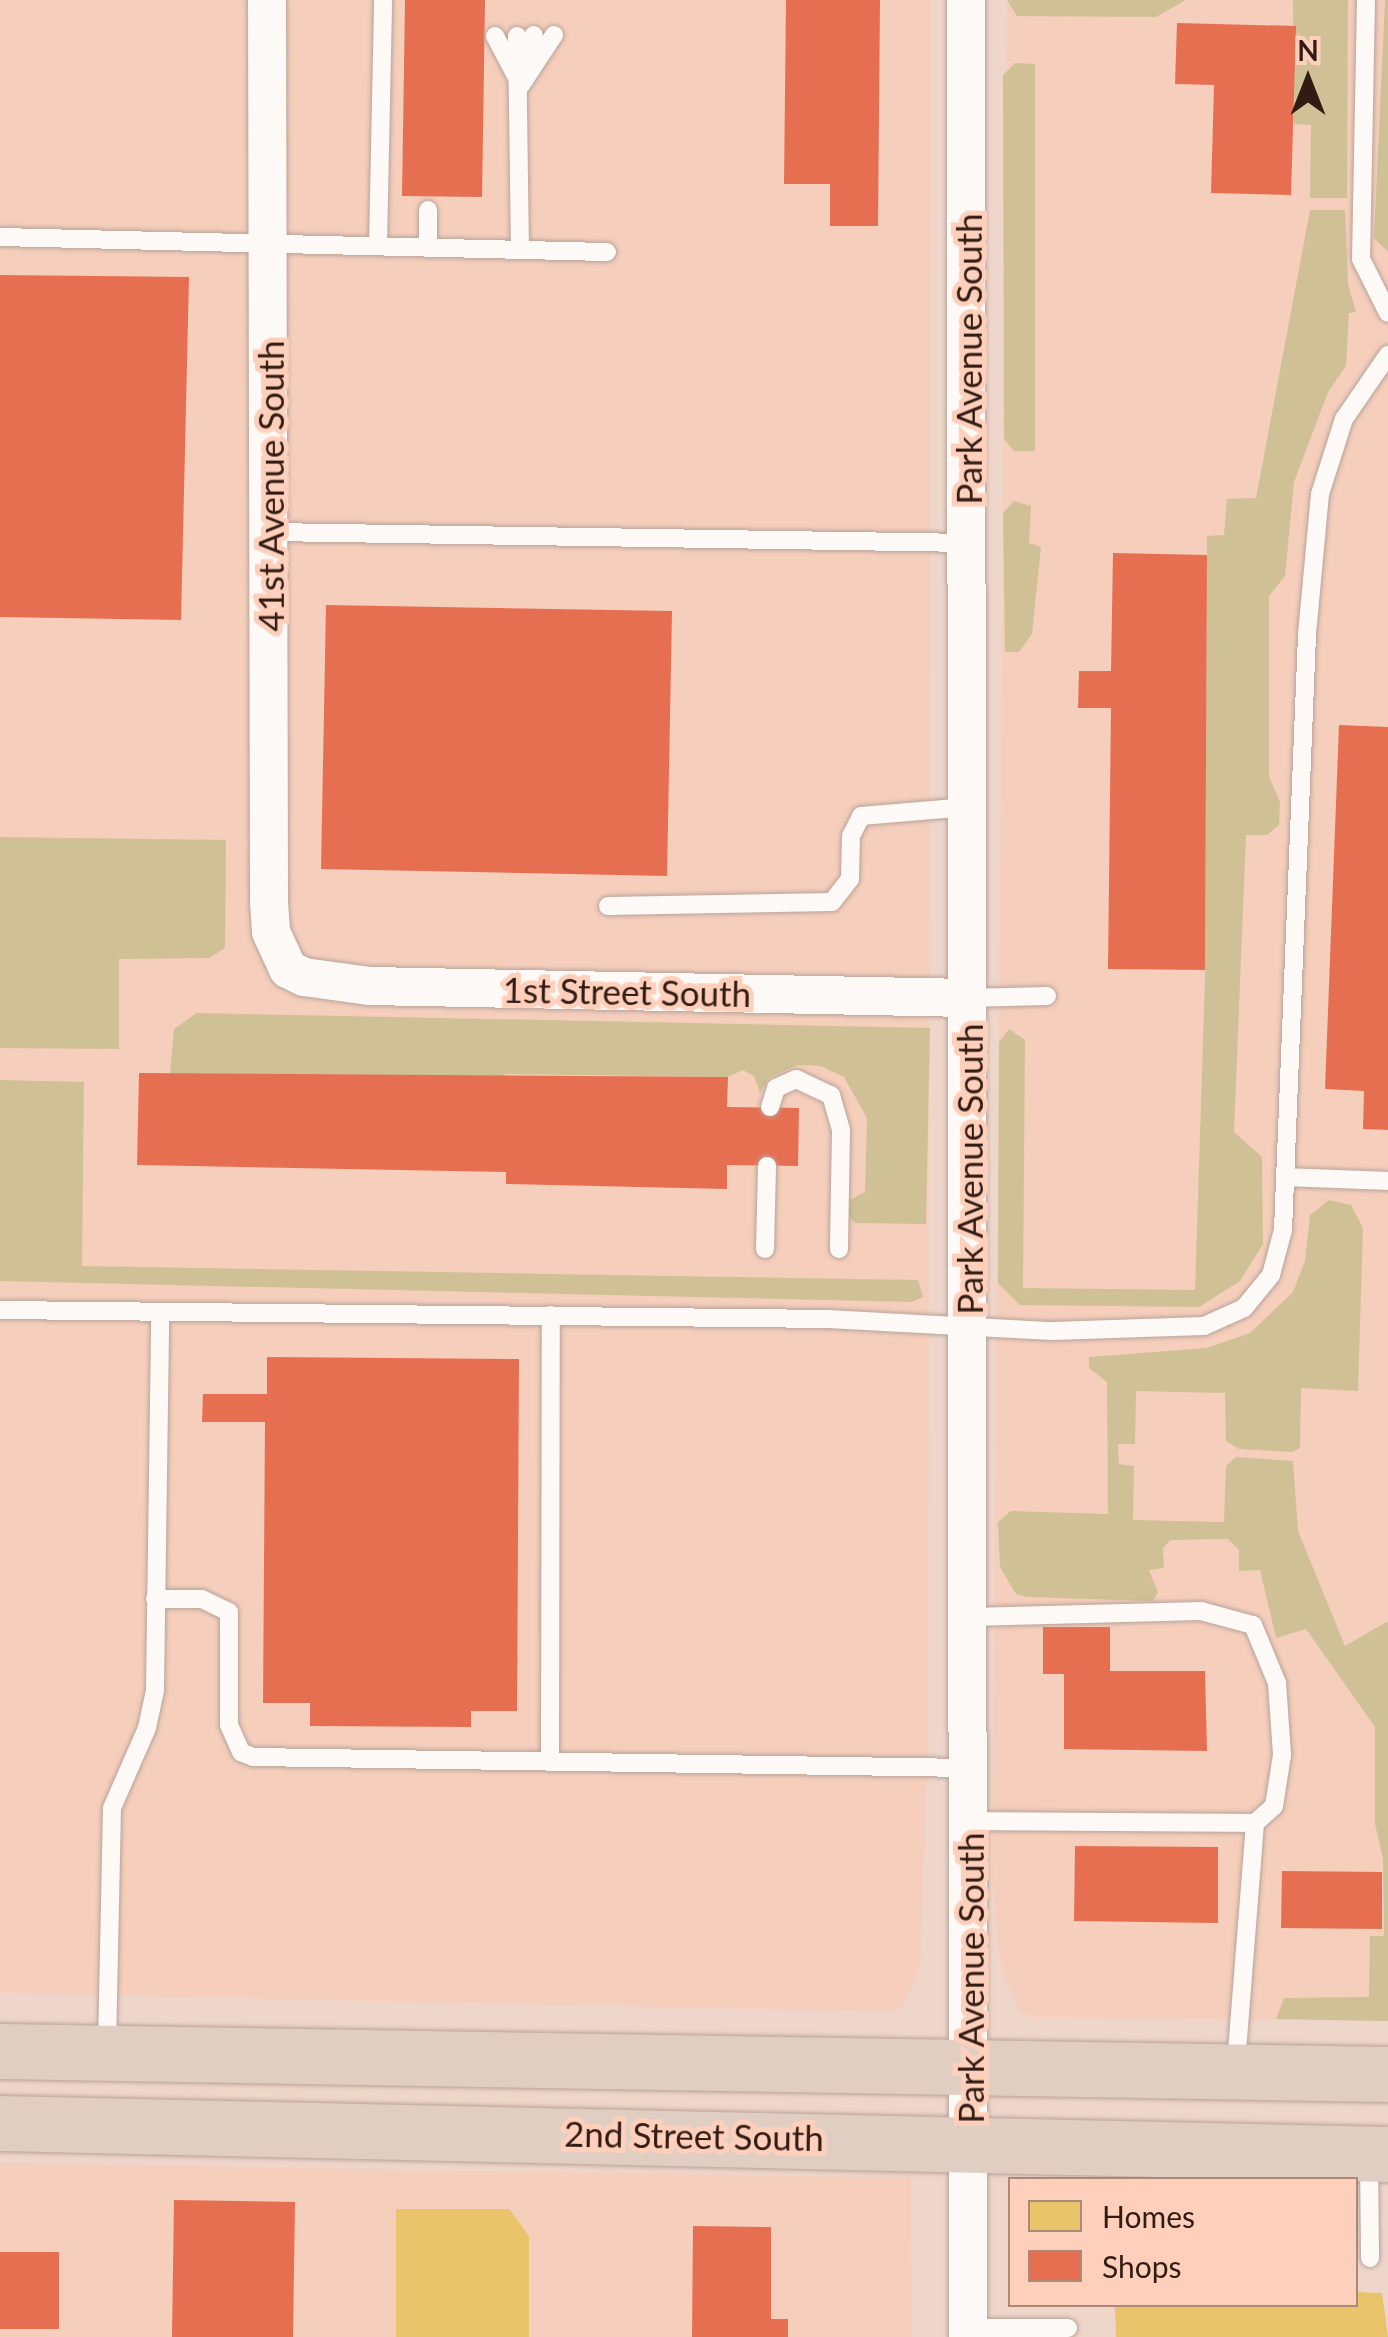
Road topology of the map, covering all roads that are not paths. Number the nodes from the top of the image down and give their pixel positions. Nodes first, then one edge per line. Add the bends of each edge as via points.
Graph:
1 (267, 0) edge
2 (383, 0) edge
3 (966, 0) edge
4 (1366, 0) edge
5 (554, 35) dead end
6 (495, 36) dead end
7 (525, 36) dead end
8 (520, 85) junction
9 (428, 210) dead end
10 (0, 237) edge
11 (269, 240) junction
12 (378, 245) junction
13 (428, 246) junction
14 (520, 247) junction
15 (607, 252) dead end
16 (1388, 313) edge
17 (1388, 355) edge
18 (270, 532) junction
19 (968, 543) junction
20 (968, 808) junction
21 (608, 906) dead end
22 (288, 968) joint
23 (1046, 996) dead end
24 (968, 998) junction
25 (770, 1107) dead end
26 (767, 1166) dead end
27 (1286, 1177) junction
28 (1388, 1181) edge
29 (765, 1248) dead end
30 (840, 1249) dead end
31 (0, 1310) edge
32 (160, 1312) junction
33 (552, 1316) junction
34 (970, 1329) junction
35 (155, 1599) junction
36 (970, 1617) junction
37 (550, 1762) junction
38 (970, 1768) junction
39 (970, 1821) junction
40 (1256, 1823) junction
41 (0, 2051) edge
42 (107, 2052) junction
43 (1379, 2062) edge
44 (970, 2066) junction
45 (1236, 2071) junction
46 (0, 2123) edge
47 (971, 2140) junction
48 (1379, 2154) edge
49 (1370, 2258) dead end
50 (1068, 2328) dead end
51 (968, 2332) edge

1 - 11 street, 41st Avenue South
2 - 12 lane
3 - 19 street, Park Avenue South
4 - 16 lane via 1362,259
5 - 8 lane
6 - 8 lane
7 - 8 lane
8 - 14 lane
9 - 13 lane
10 - 11 lane
11 - 12 lane
11 - 18 street, 41st Avenue South
12 - 13 lane
13 - 14 lane
14 - 15 lane
17 - 27 lane via 1344,418 1316,524
18 - 19 lane
18 - 22 street, 41st Avenue South via 270,932
19 - 20 street, Park Avenue South
20 - 21 lane via 861,816 851,836 850,880 832,902
20 - 24 street, Park Avenue South
22 - 24 street, 1st Street South via 304,978 370,986
23 - 24 lane
24 - 34 street, Park Avenue South
25 - 30 lane via 776,1088 808,1080 832,1095 840,1112
26 - 29 lane
27 - 28 lane
27 - 34 lane via 1272,1275 1225,1320 1172,1330
31 - 32 lane
32 - 33 lane
32 - 35 lane
33 - 34 lane
33 - 37 lane
34 - 36 street, Park Avenue South
35 - 37 lane via 202,1599 228,1612 228,1725 241,1752 268,1758
35 - 42 lane via 153,1710 112,1808
36 - 38 street, Park Avenue South
36 - 40 lane via 1201,1612 1253,1625 1277,1683 1282,1755 1274,1806
37 - 38 lane
38 - 39 street, Park Avenue South
39 - 40 lane
39 - 44 street, Park Avenue South
40 - 45 lane
41 - 42 highway, 2nd Street South
42 - 44 highway, 2nd Street South
43 - 45 highway, 2nd Street South
44 - 45 highway, 2nd Street South
44 - 47 street, Park Avenue South
46 - 47 highway, 2nd Street South
47 - 48 highway, 2nd Street South
47 - 51 street, Park Avenue South
48 - 49 lane
50 - 51 lane

